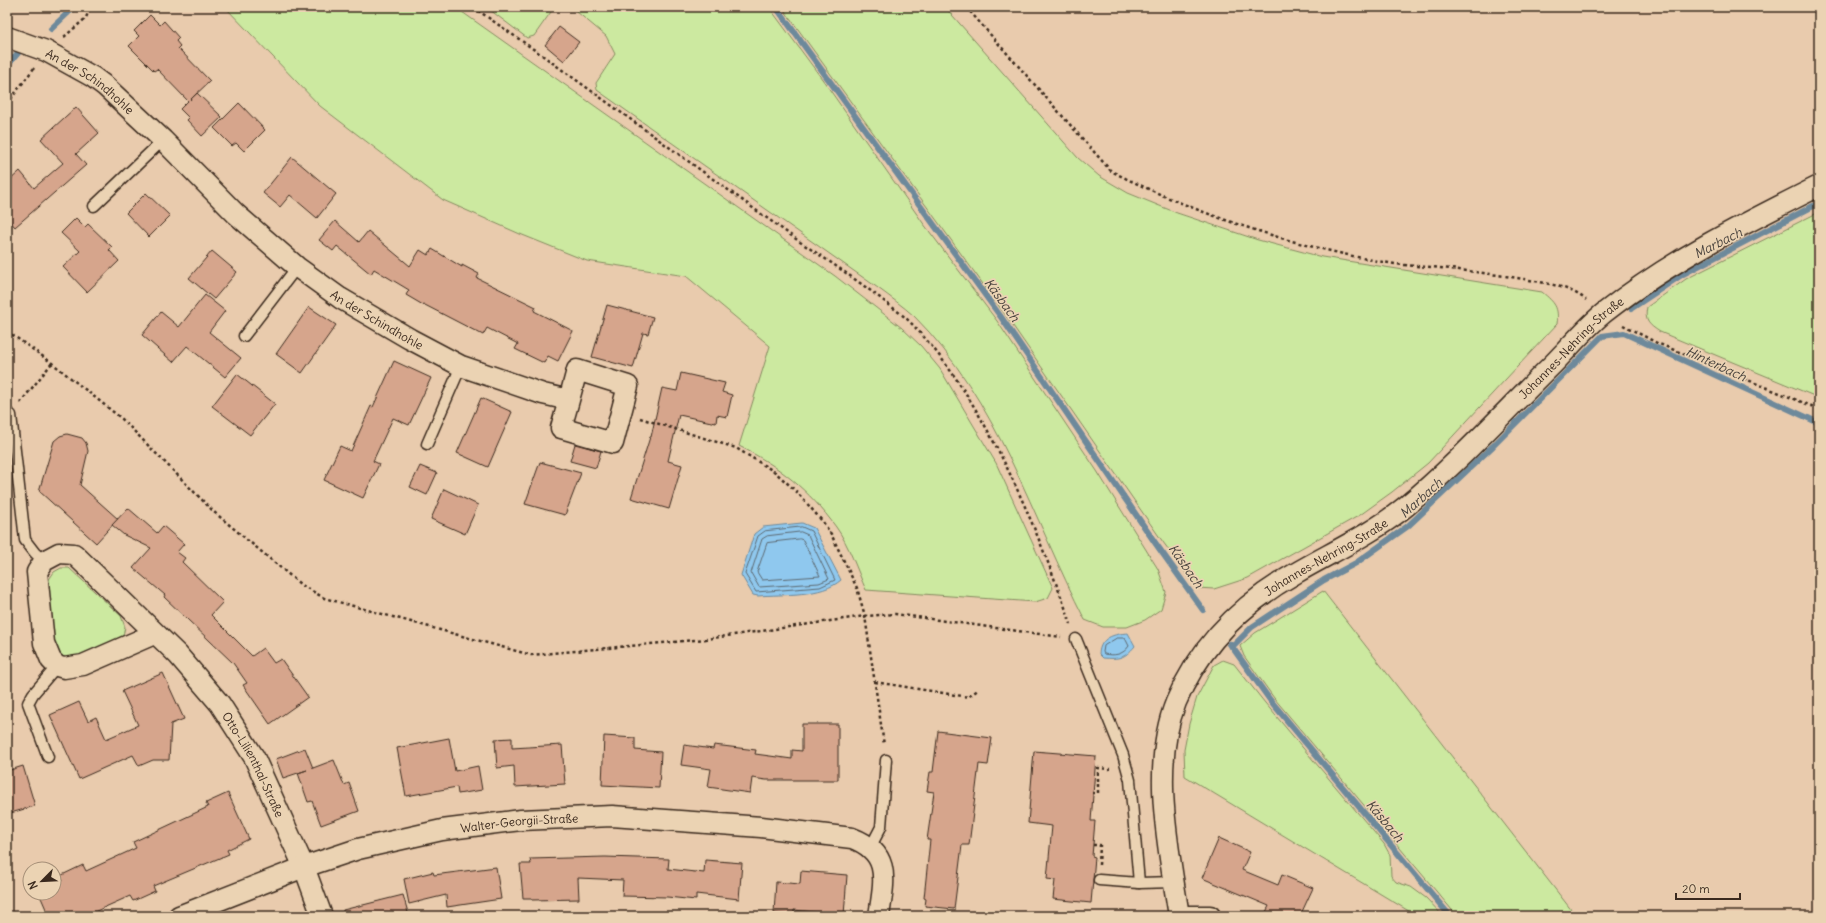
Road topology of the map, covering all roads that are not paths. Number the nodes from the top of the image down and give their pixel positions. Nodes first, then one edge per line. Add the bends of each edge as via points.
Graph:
1 (7, 38) edge
2 (163, 140) junction
3 (1819, 186) edge
4 (94, 206) dead end
5 (297, 267) junction
6 (244, 336) dead end
7 (461, 366) junction
8 (569, 400) junction
9 (11, 415) road end
10 (427, 444) dead end
11 (44, 561) junction
12 (154, 634) junction
13 (1076, 639) road end
14 (57, 666) junction
15 (48, 757) dead end
16 (886, 760) road end
17 (870, 848) junction
18 (304, 867) junction
19 (1099, 880) road end
20 (1174, 882) junction
21 (1139, 883) junction
22 (179, 916) edge
23 (322, 916) edge
24 (880, 916) edge
25 (1179, 916) edge
26 (1185, 916) edge
27 (1210, 916) edge

1 - 2 street, An der Schindhohle via 53,46 105,86
2 - 4 lane
2 - 5 street, An der Schindhohle via 236,214
3 - 20 street, Johannes-Nehring-Straße via 1715,239 1641,285 1603,314 1403,509 1262,594 1234,617 1209,644 1192,669 1176,704 1167,734 1163,763 1163,797
5 - 6 lane
5 - 7 street, An der Schindhohle via 340,298
7 - 8 street, An der Schindhohle via 543,394
7 - 10 lane
8 - 8 street via 561,428 613,444 628,386 577,370
9 - 11 lane via 25,540
11 - 12 street, Otto-Lilienthal-Straße via 59,553 74,554
11 - 14 street via 37,572 44,643 51,660
12 - 14 street via 84,665 64,668
12 - 18 street, Otto-Lilienthal-Straße via 178,655 220,704 254,757
13 - 21 lane via 1123,755 1130,780
14 - 15 lane via 28,703
16 - 17 lane via 881,827
17 - 18 street, Walter-Georgii-Straße via 852,838 761,826 612,816 521,820 442,830 358,849
17 - 24 street via 877,854 883,874
18 - 22 street, Walter-Georgii-Straße
18 - 23 street, Otto-Lilienthal-Straße
19 - 21 lane
20 - 21 lane
20 - 25 street, Johannes-Nehring-Straße
26 - 27 street

